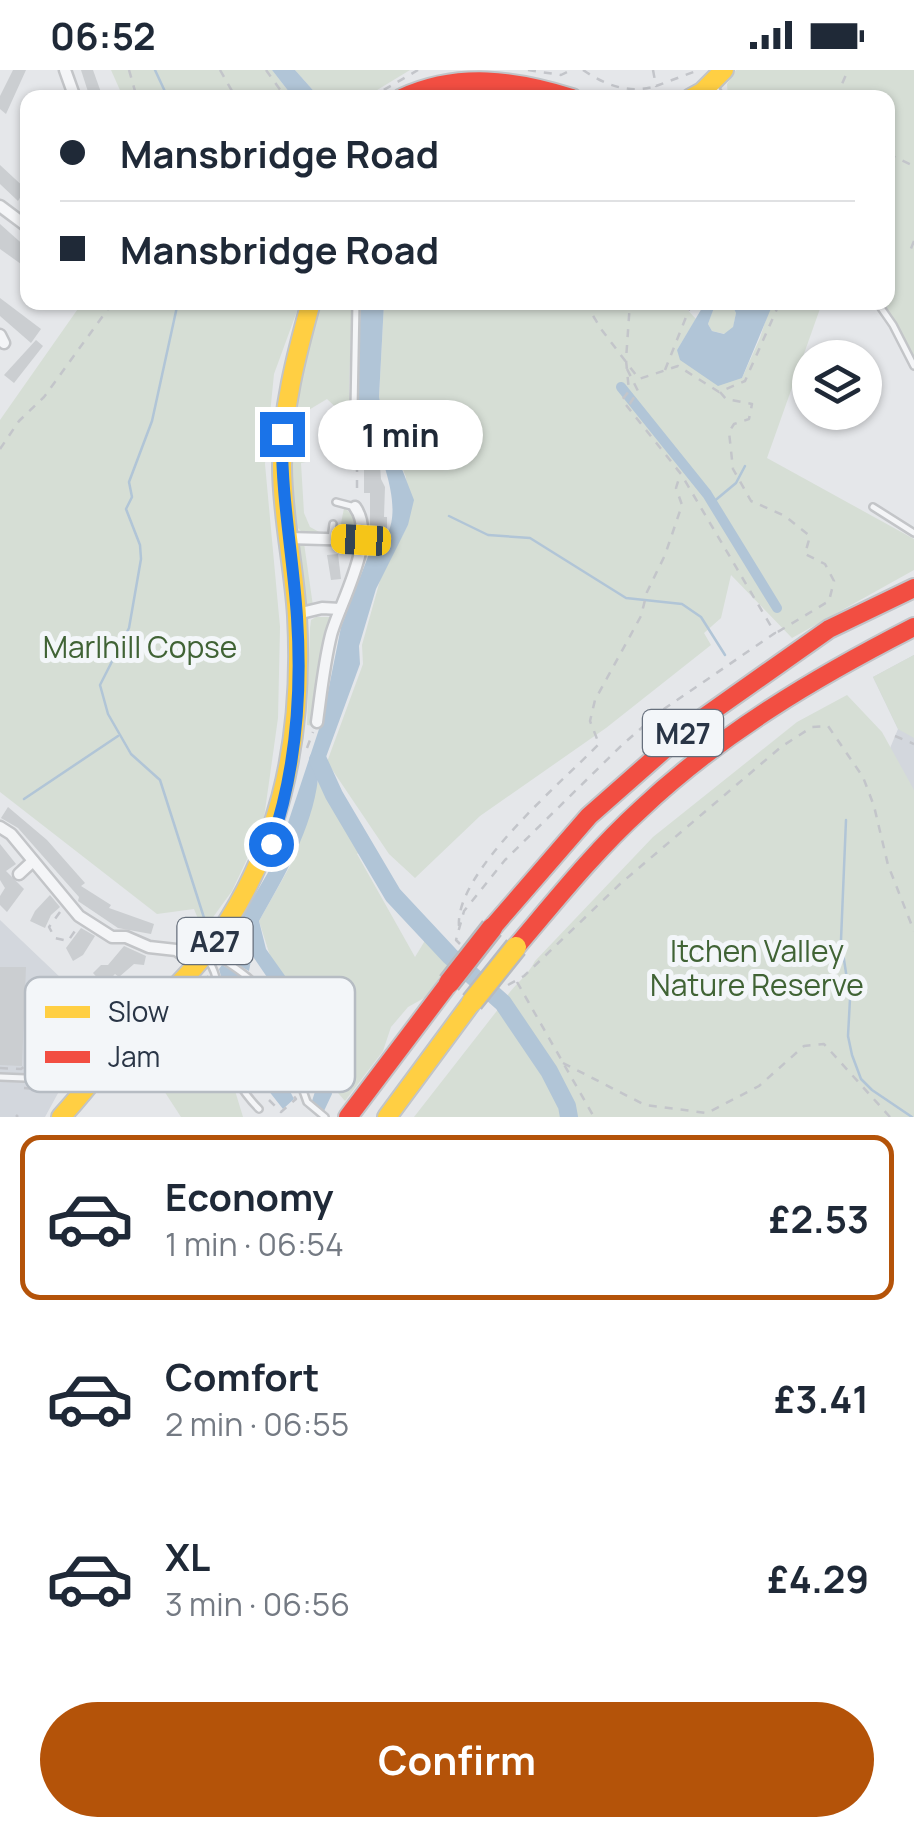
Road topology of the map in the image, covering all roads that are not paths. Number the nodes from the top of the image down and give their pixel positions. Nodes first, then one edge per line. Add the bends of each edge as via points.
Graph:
1 (531, 75) edge
2 (413, 90) edge
3 (558, 90) edge
4 (309, 310) edge
5 (356, 310) edge
6 (883, 310) edge
7 (914, 366) edge
8 (334, 458) dead end
9 (336, 502) dead end
10 (355, 507) joint
11 (873, 507) dead end
12 (333, 524) dead end
13 (914, 534) edge
14 (288, 538) junction
15 (331, 539) junction
16 (361, 540) junction
17 (914, 588) edge
18 (340, 609) junction
19 (297, 614) junction
20 (914, 627) edge
21 (317, 722) dead end
22 (0, 828) edge
23 (33, 862) junction
24 (18, 874) dead end
25 (203, 957) junction
26 (184, 977) edge
27 (215, 977) edge
28 (250, 977) edge
29 (0, 1077) edge
30 (25, 1078) dead end
31 (82, 1092) edge
32 (244, 1092) edge
33 (304, 1092) edge
34 (258, 1109) dead end
35 (61, 1117) edge
36 (325, 1117) edge
37 (348, 1117) edge
38 (386, 1117) edge

1 - 2 main road via 463,73
1 - 3 main road
4 - 14 main road, A27 via 282,434
5 - 8 lane via 358,456
6 - 7 lane
9 - 10 lane
10 - 16 street
11 - 13 lane
12 - 15 lane
14 - 15 street
14 - 19 main road, A27
15 - 16 street
16 - 18 street
17 - 37 main road, M27, bridge via 830,629 690,727 589,816 492,928
18 - 19 street
18 - 21 street
19 - 25 main road, A27 via 298,703 279,820 260,869
20 - 38 main road, M27, bridge via 845,661 708,752 607,842 516,946
22 - 23 street
23 - 24 street
23 - 25 street via 67,906 112,937
25 - 26 main road, A27
25 - 27 lane
25 - 28 lane
29 - 30 lane
31 - 35 main road, A27
32 - 34 lane
33 - 36 lane

